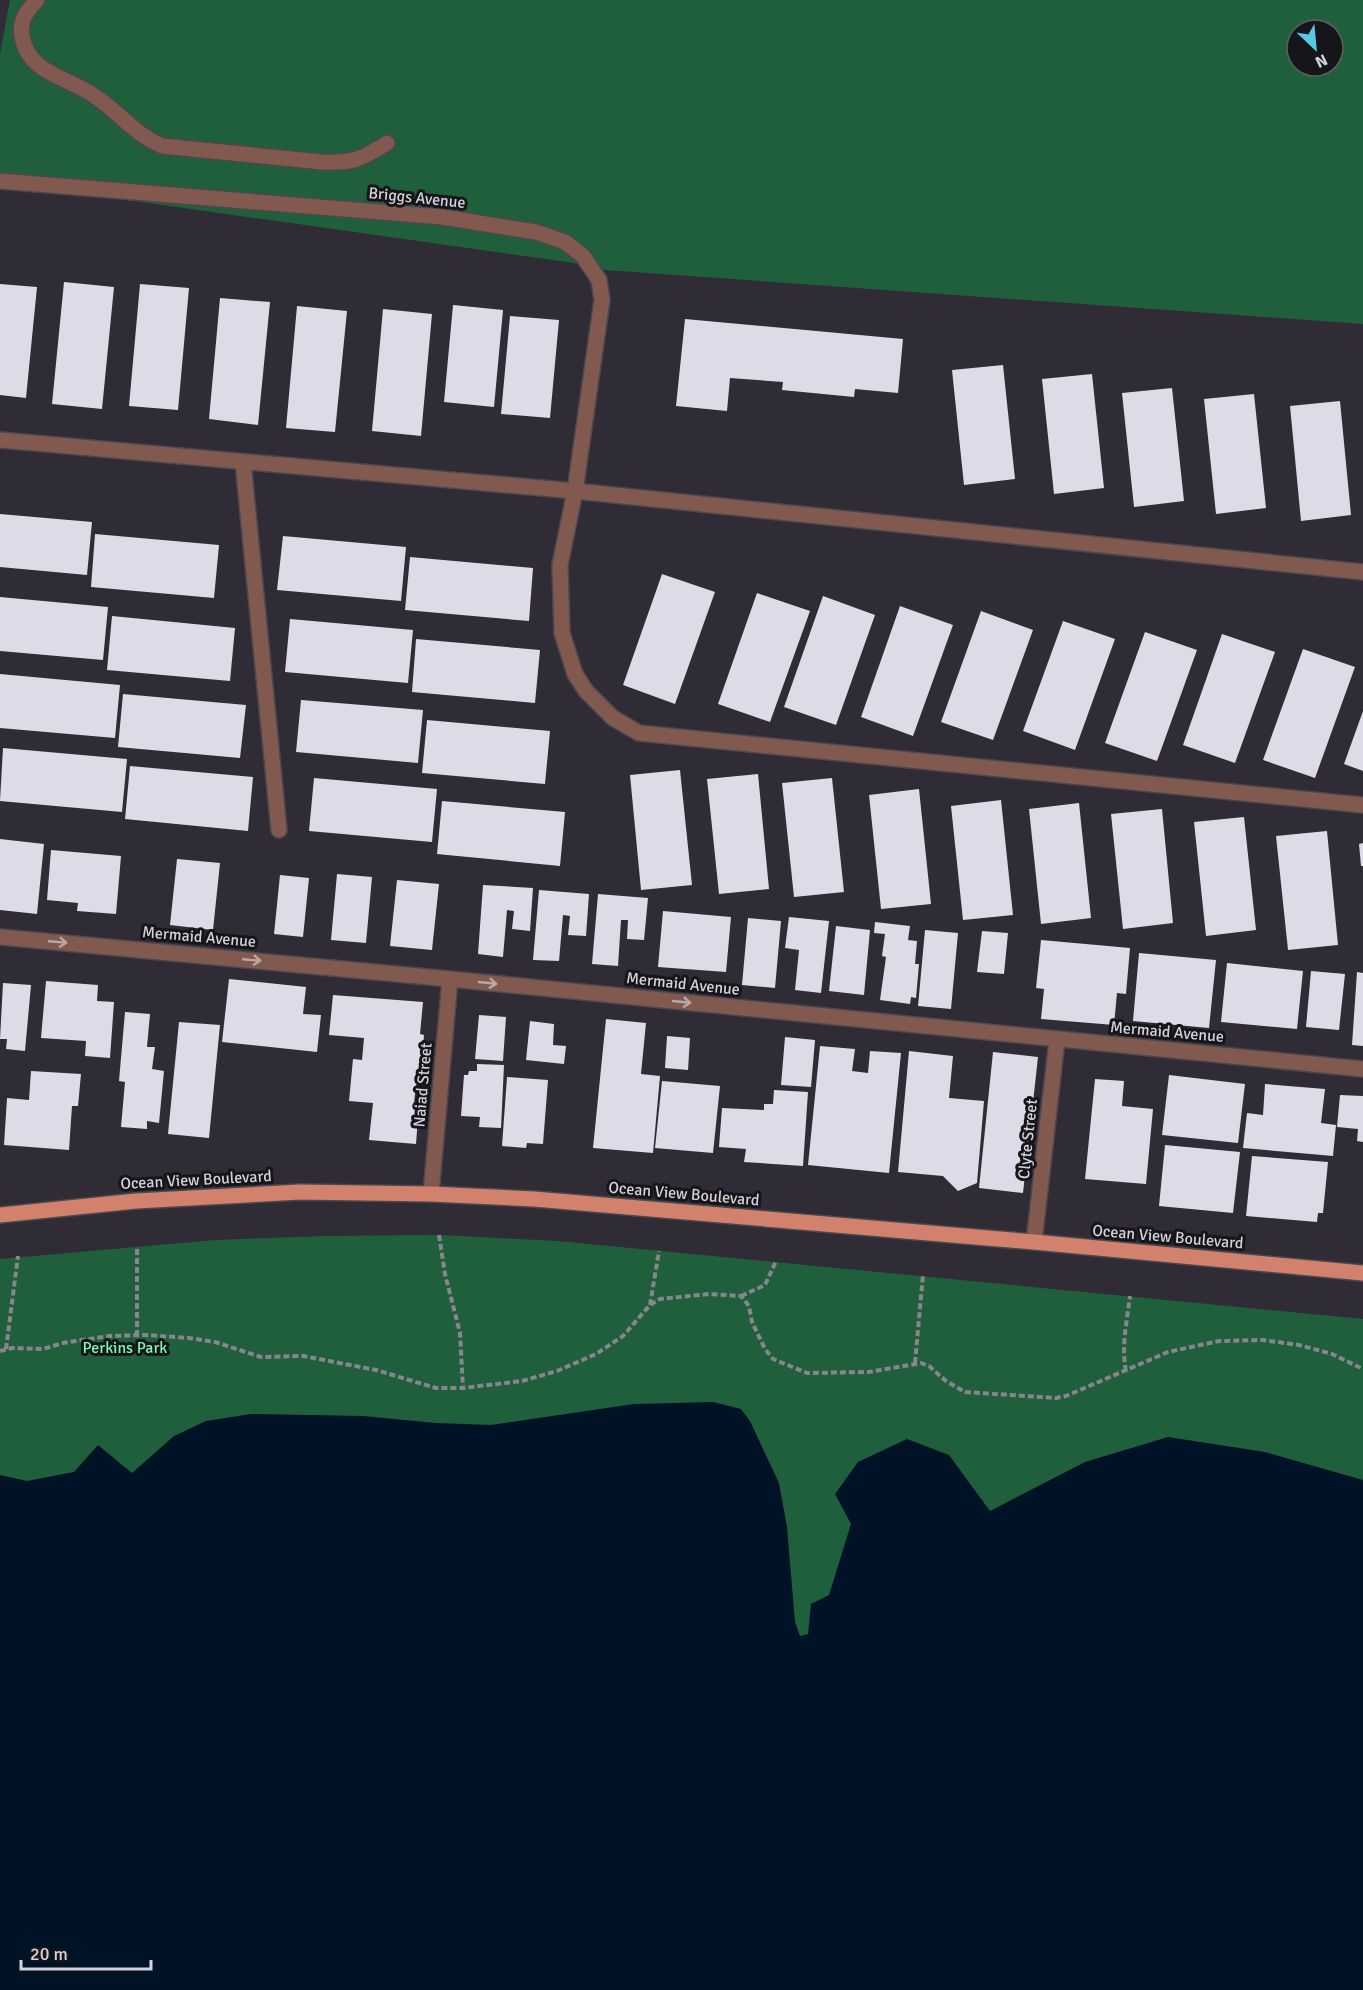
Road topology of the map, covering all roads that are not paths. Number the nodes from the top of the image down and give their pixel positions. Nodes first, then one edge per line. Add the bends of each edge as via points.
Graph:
1 (37, 0) edge
2 (387, 142) dead end
3 (0, 181) edge
4 (0, 440) edge
5 (243, 462) junction
6 (575, 491) junction
7 (1363, 572) edge
8 (1363, 805) edge
9 (279, 830) dead end
10 (0, 937) edge
11 (450, 979) junction
12 (1057, 1040) junction
13 (1363, 1069) edge
14 (431, 1194) junction
15 (0, 1215) edge
16 (1034, 1242) junction
17 (1363, 1273) edge

1 - 2 street via 22,19 22,42 28,55 53,75 94,95 144,138 162,146 347,163 362,159
3 - 6 street, Briggs Avenue via 442,217 536,232 566,242 583,256 598,279 602,300
4 - 5 street
5 - 6 street
5 - 9 street
6 - 7 street
6 - 8 street, Briggs Avenue via 561,565 562,633 575,674 586,691 613,718 639,733
10 -> 11 street, Mermaid Avenue
11 -> 12 street, Mermaid Avenue
11 - 14 street, Naiad Street
12 - 13 street, Mermaid Avenue
12 - 16 street, Clyte Street
14 - 15 main road, Ocean View Boulevard via 300,1192 136,1201
14 - 16 main road, Ocean View Boulevard via 534,1199
16 - 17 main road, Ocean View Boulevard

